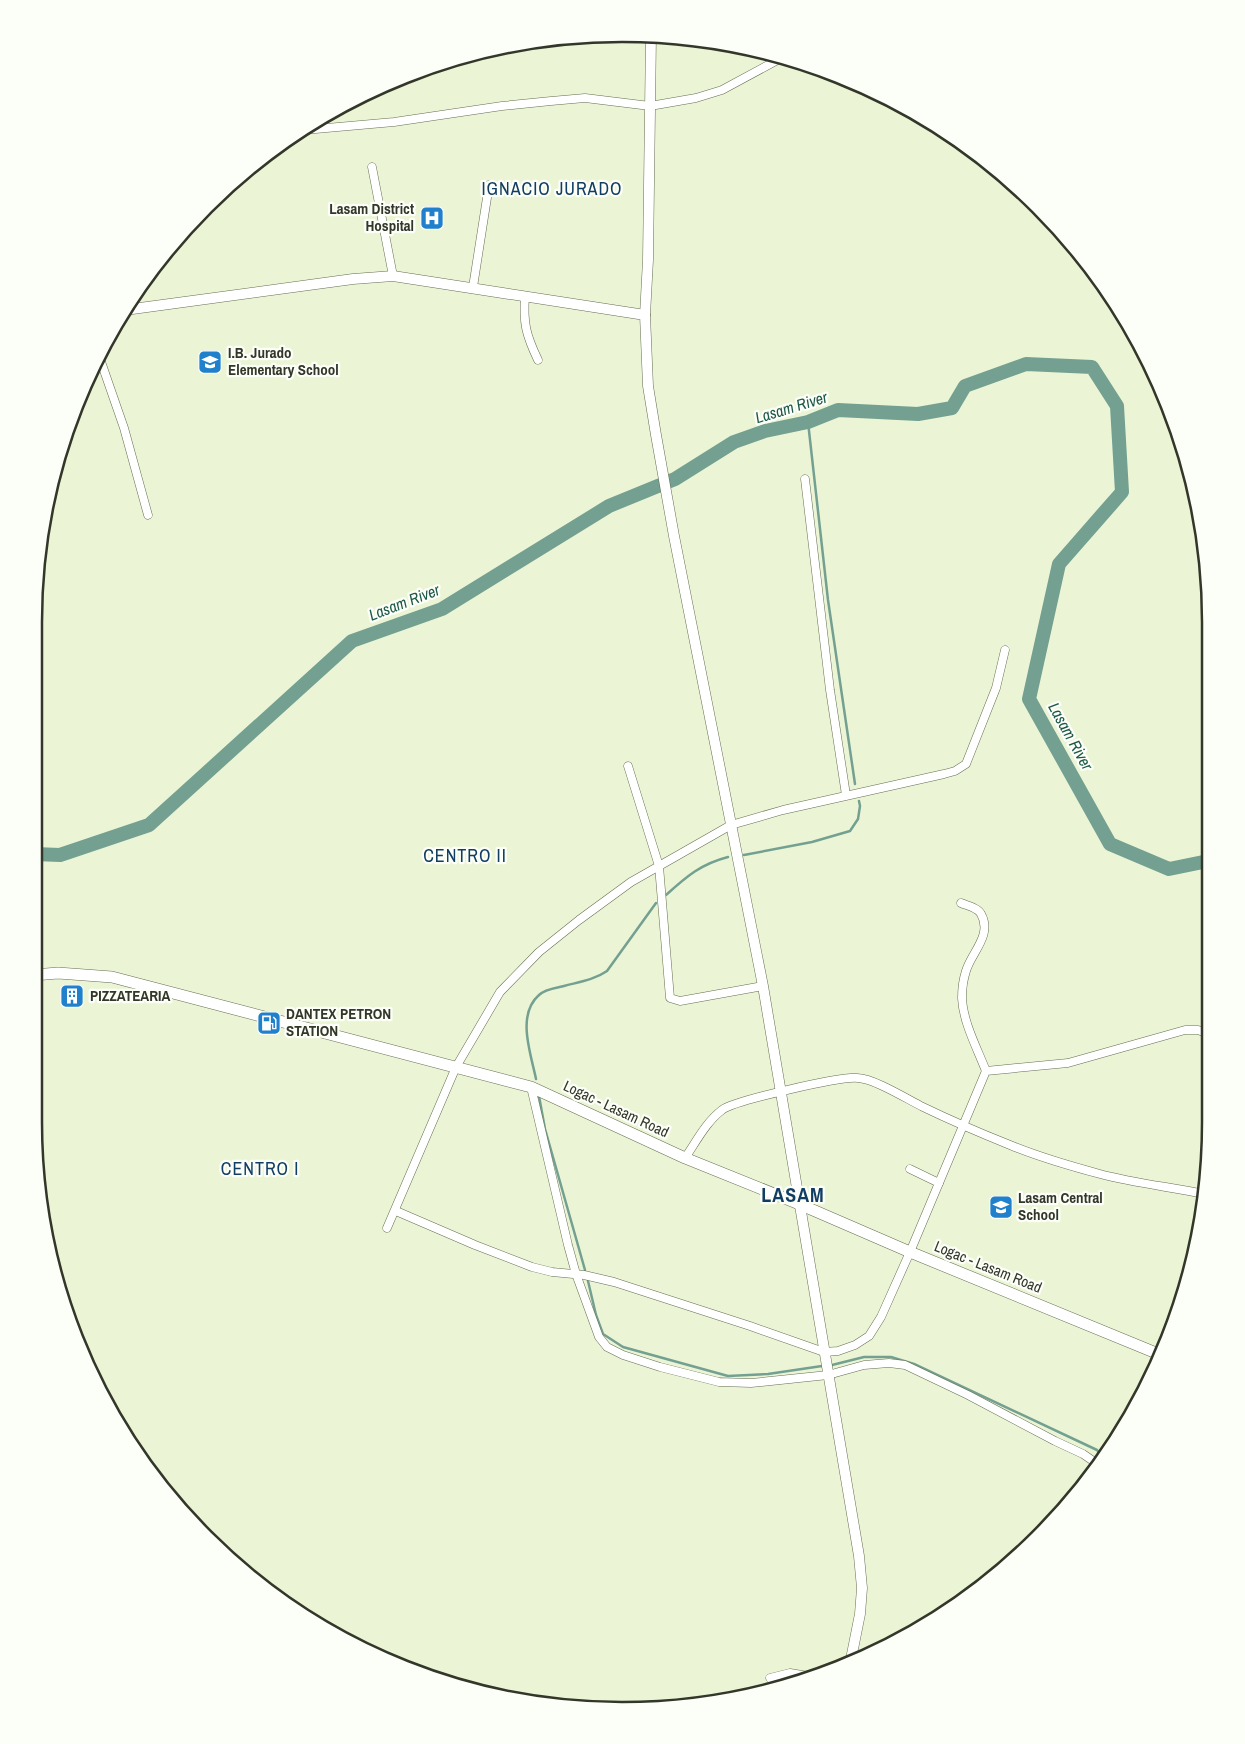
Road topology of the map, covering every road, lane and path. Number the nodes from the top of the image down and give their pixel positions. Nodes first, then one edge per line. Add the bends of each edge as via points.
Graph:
1 (651, 44) edge
2 (773, 62) edge
3 (650, 106) junction
4 (319, 129) edge
5 (372, 167) dead end
6 (489, 185) dead end
7 (393, 276) junction
8 (473, 287) junction
9 (525, 296) junction
10 (135, 309) edge
11 (645, 316) junction
12 (538, 360) dead end
13 (102, 366) edge
14 (804, 479) dead end
15 (148, 515) dead end
16 (1005, 650) dead end
17 (628, 766) dead end
18 (846, 795) junction
19 (731, 825) junction
20 (658, 866) junction
21 (961, 903) dead end
22 (42, 974) edge
23 (763, 986) junction
24 (1202, 1031) edge
25 (456, 1067) junction
26 (986, 1071) junction
27 (531, 1087) junction
28 (781, 1092) junction
29 (962, 1126) junction
30 (685, 1158) junction
31 (910, 1169) dead end
32 (939, 1182) junction
33 (1198, 1193) edge
34 (799, 1204) junction
35 (396, 1211) junction
36 (387, 1228) dead end
37 (910, 1252) junction
38 (576, 1274) junction
39 (824, 1352) junction
40 (1154, 1352) edge
41 (828, 1375) junction
42 (1093, 1461) edge
43 (852, 1654) edge
44 (799, 1674) edge
45 (770, 1678) dead end

1 - 3 street
2 - 3 street via 722,90
3 - 4 street via 585,98
3 - 11 street
5 - 7 street
6 - 8 street
7 - 8 street
7 - 10 street
8 - 9 street
9 - 11 street
9 - 12 street via 525,329
11 - 19 street via 648,386 656,435
13 - 15 street
14 - 18 street
16 - 18 street via 996,688 966,764 944,774
17 - 20 street
18 - 19 street
19 - 20 street
19 - 23 street
20 - 23 street via 670,998 686,1001
20 - 25 street via 631,882 540,952 500,992
21 - 26 street via 977,910 983,922 982,939 966,970 962,1000
22 - 25 main road, Logac - Lasam Road via 112,977
23 - 28 street
24 - 26 street via 1185,1030 1068,1063
25 - 27 main road, Logac - Lasam Road
25 - 35 street
26 - 29 street
27 - 30 main road, Logac - Lasam Road
27 - 38 street
28 - 29 street via 857,1078
28 - 30 street via 723,1108
28 - 34 street
29 - 32 street
29 - 33 street via 1099,1174
30 - 34 main road, Logac - Lasam Road
31 - 32 street
32 - 37 street
34 - 37 main road, Logac - Lasam Road
34 - 39 street
35 - 36 street
35 - 38 street via 532,1267
37 - 39 street via 869,1336 855,1345
37 - 40 main road, Logac - Lasam Road
38 - 39 street via 614,1282
38 - 41 street via 599,1337 607,1347 623,1355 718,1382 750,1383
39 - 41 street
41 - 42 street via 864,1365 905,1365
41 - 43 street via 862,1588
44 - 45 street via 790,1672

